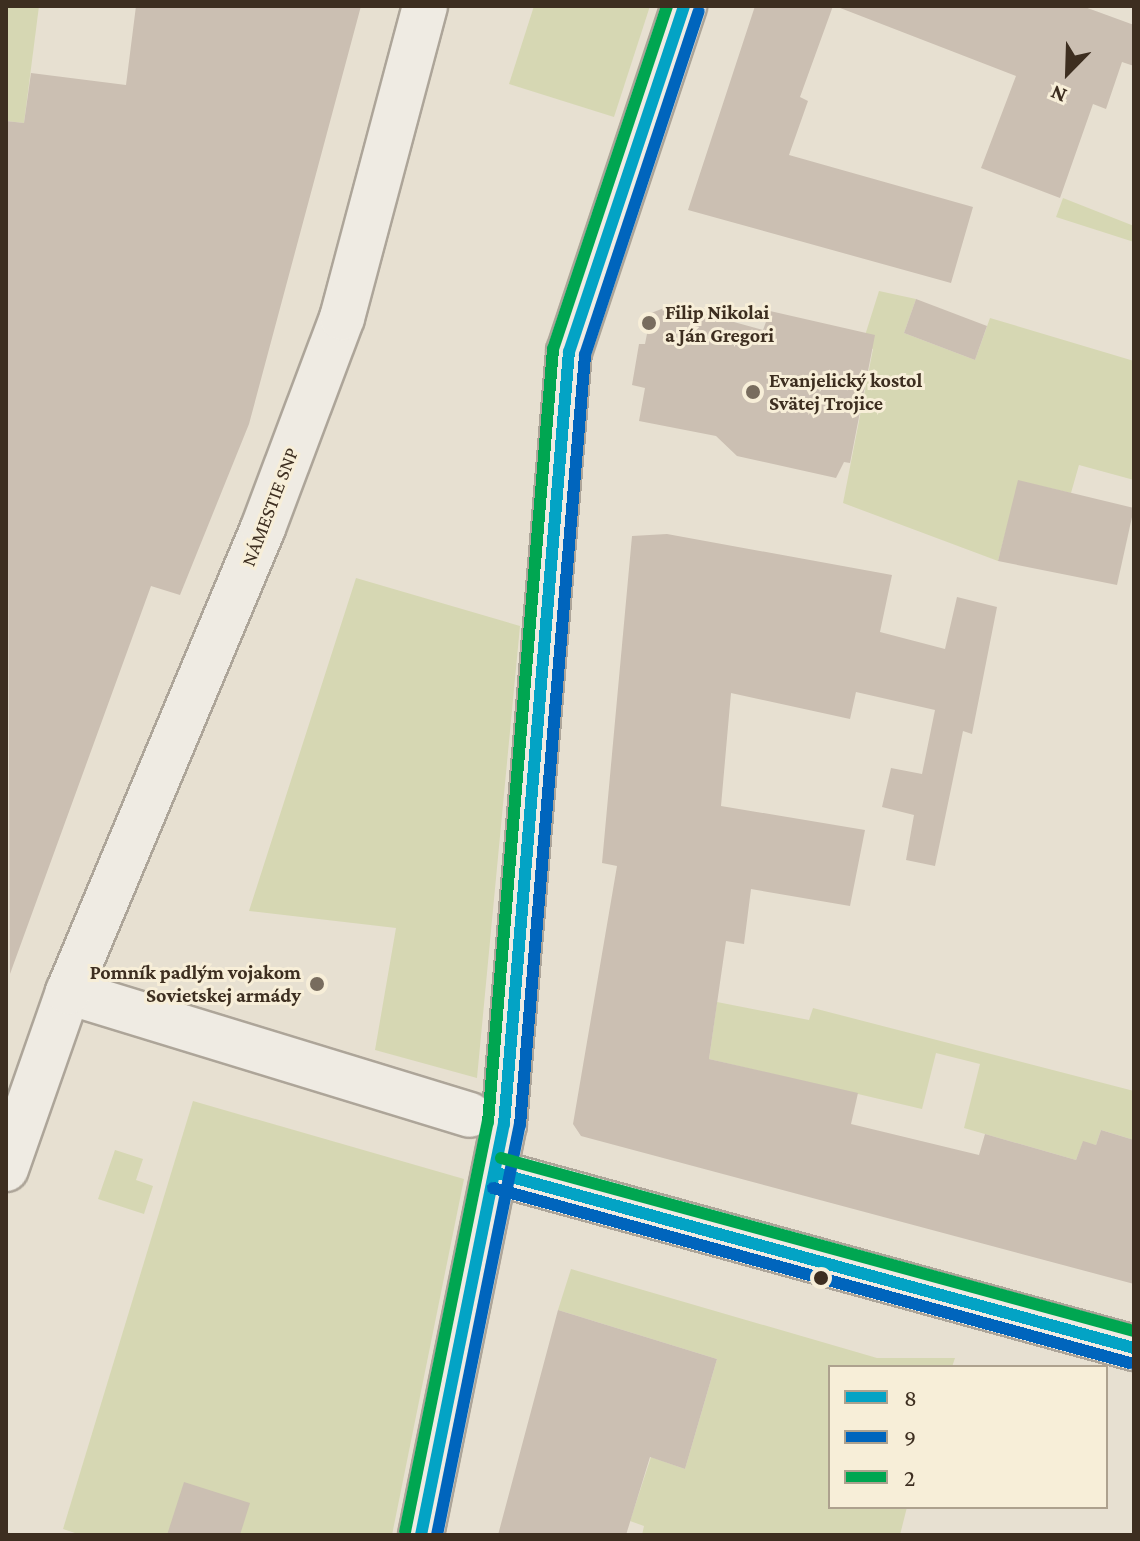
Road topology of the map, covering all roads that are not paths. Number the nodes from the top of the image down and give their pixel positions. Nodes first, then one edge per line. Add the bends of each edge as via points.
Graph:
1 (425, 6) edge
2 (684, 6) edge
3 (68, 992) junction
4 (470, 1115) dead end
5 (6, 1169) edge
6 (497, 1173) junction
7 (1134, 1348) edge
8 (421, 1535) edge

1 - 3 street, NÁMESTIE SNP via 342,318 263,528
2 - 6 street via 586,299 563,392
3 - 4 street
3 - 5 street, NÁMESTIE SNP
6 - 7 street
6 - 8 street

